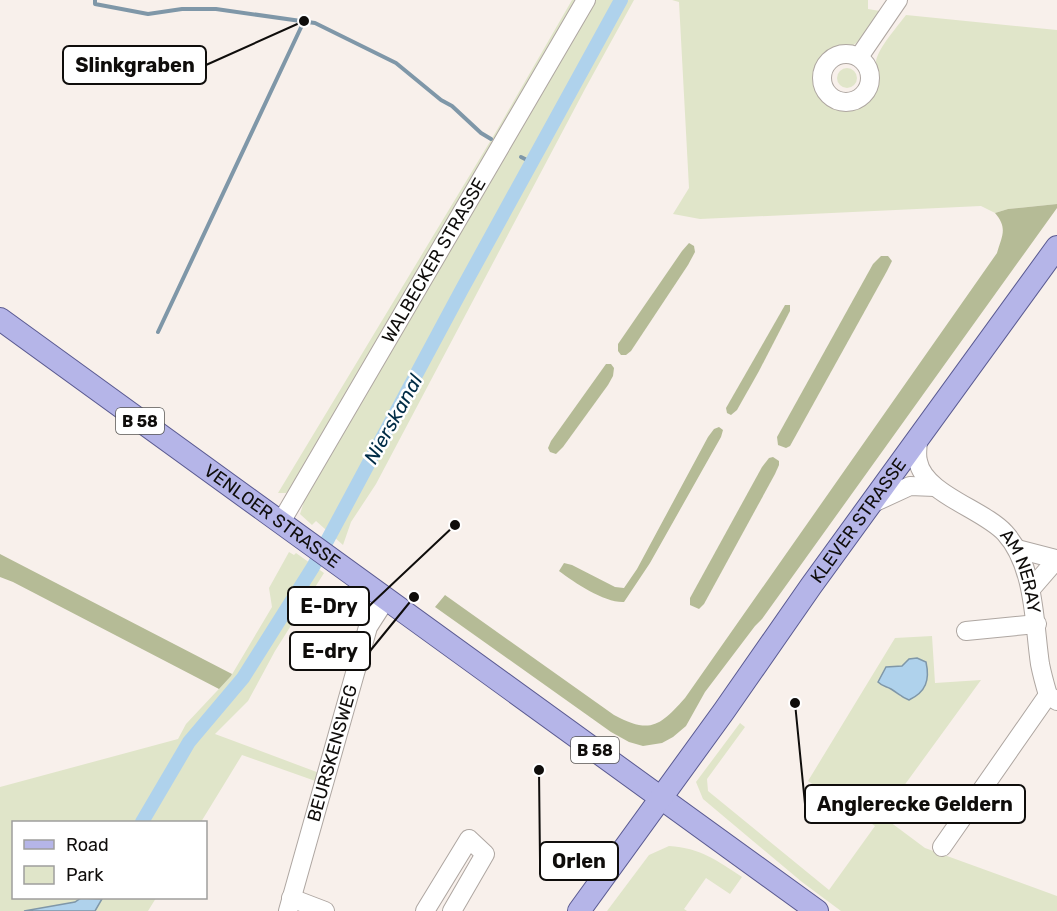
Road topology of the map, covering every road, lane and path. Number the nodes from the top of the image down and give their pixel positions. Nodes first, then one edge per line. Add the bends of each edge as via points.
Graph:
1 (586, 0) edge
2 (898, 0) edge
3 (859, 57) dead end
4 (1057, 247) edge
5 (0, 320) edge
6 (918, 439) junction
7 (935, 487) junction
8 (871, 504) junction
9 (281, 522) junction
10 (1017, 549) junction
11 (1057, 559) edge
12 (1031, 589) junction
13 (386, 599) junction
14 (1037, 624) junction
15 (966, 631) dead end
16 (1052, 698) edge
17 (662, 797) junction
18 (942, 847) dead end
19 (290, 905) edge
20 (325, 911) edge
21 (425, 911) edge
22 (452, 911) edge
23 (579, 911) edge
24 (817, 911) edge

1 - 9 street, WALBECKER STRASSE
2 - 3 street
4 - 6 main road, KLEVER STRASSE
5 - 9 main road, VENLOER STRASSE / B 58
6 - 7 street, AM NERAY via 918,463
6 - 8 main road, KLEVER STRASSE
7 - 8 street via 903,488
7 - 10 street, AM NERAY via 991,521
8 - 17 main road, KLEVER STRASSE
9 - 13 main road, VENLOER STRASSE / B 58
10 - 11 street
10 - 12 street, AM NERAY
11 - 12 street
12 - 14 street, AM NERAY
13 - 17 main road, VENLOER STRASSE / B 58
13 - 19 street, BEURSKENSWEG via 368,627
14 - 15 street
14 - 16 street, AM NERAY via 1040,665
16 - 18 street, AM NERAY
17 - 23 main road, KLEVER STRASSE
17 - 24 main road, VENLOER STRASSE
19 - 20 street
21 - 22 street via 469,839 484,854

